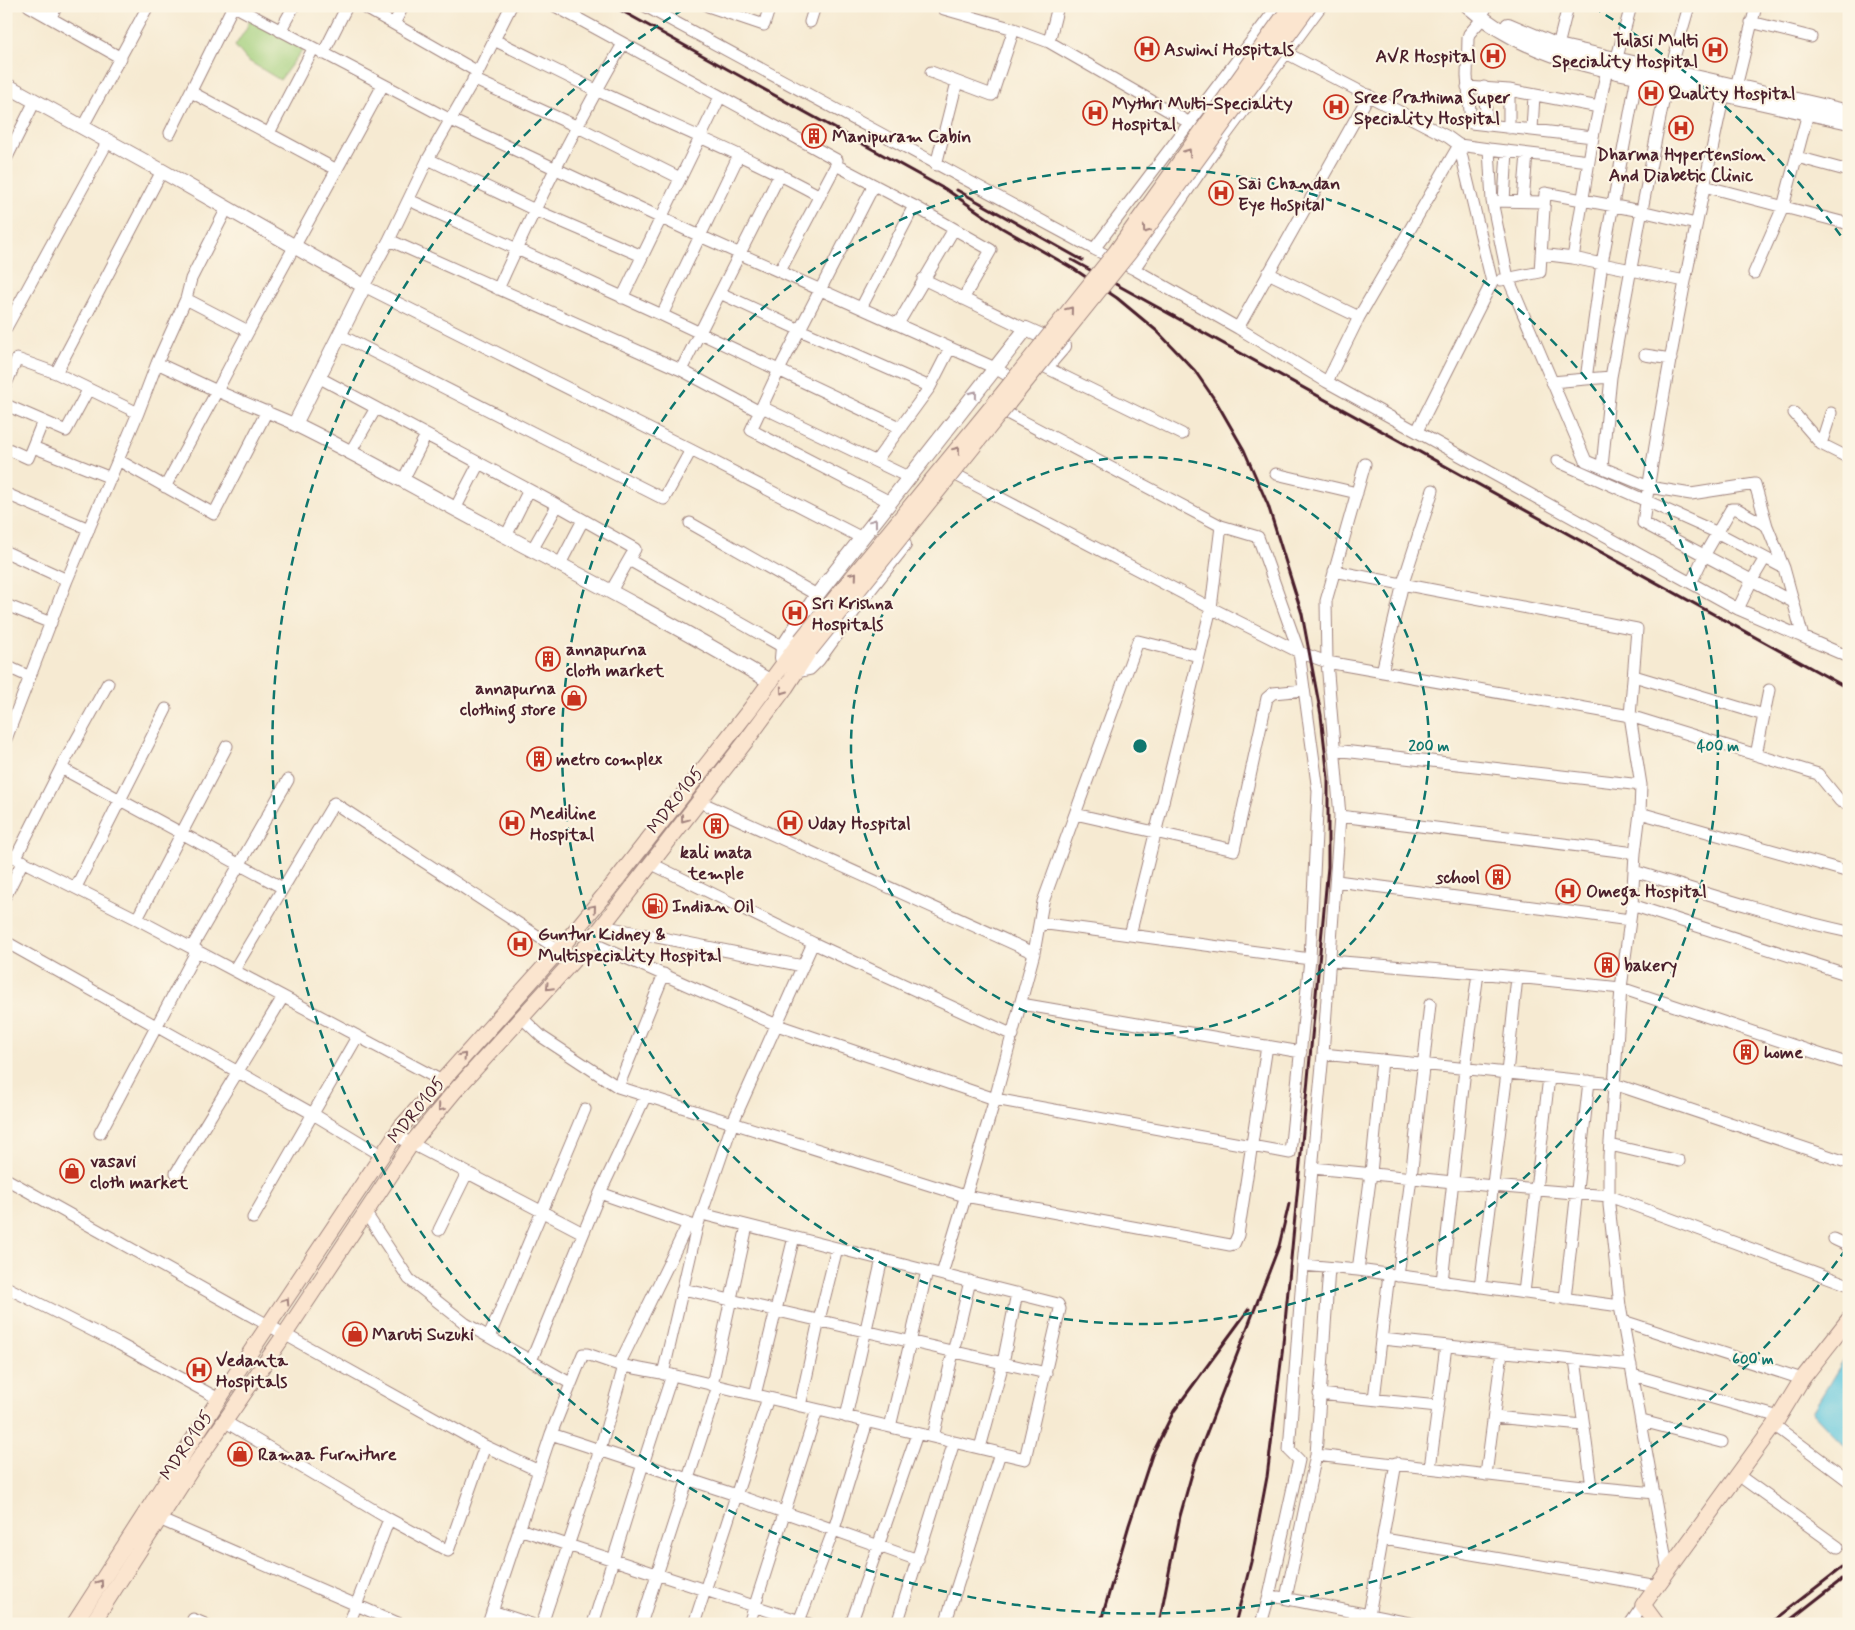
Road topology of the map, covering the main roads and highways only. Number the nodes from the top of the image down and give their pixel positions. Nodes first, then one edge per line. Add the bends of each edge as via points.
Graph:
1 (1291, 6) edge
2 (1308, 6) edge
3 (806, 645) junction
4 (790, 667) junction
5 (1849, 1318) edge
6 (74, 1624) edge
7 (92, 1624) edge
8 (1657, 1624) edge

3 -> 1 main road, bridge via 1115,253
2 -> 3 main road, bridge via 1123,260
3 - 4 main road, MDR0105
6 -> 4 main road, MDR0105 via 380,1155 559,950 770,682
4 -> 7 main road, MDR0105 via 760,722 590,942 411,1144
5 - 8 main road via 1802,1379 1776,1421 1643,1606

